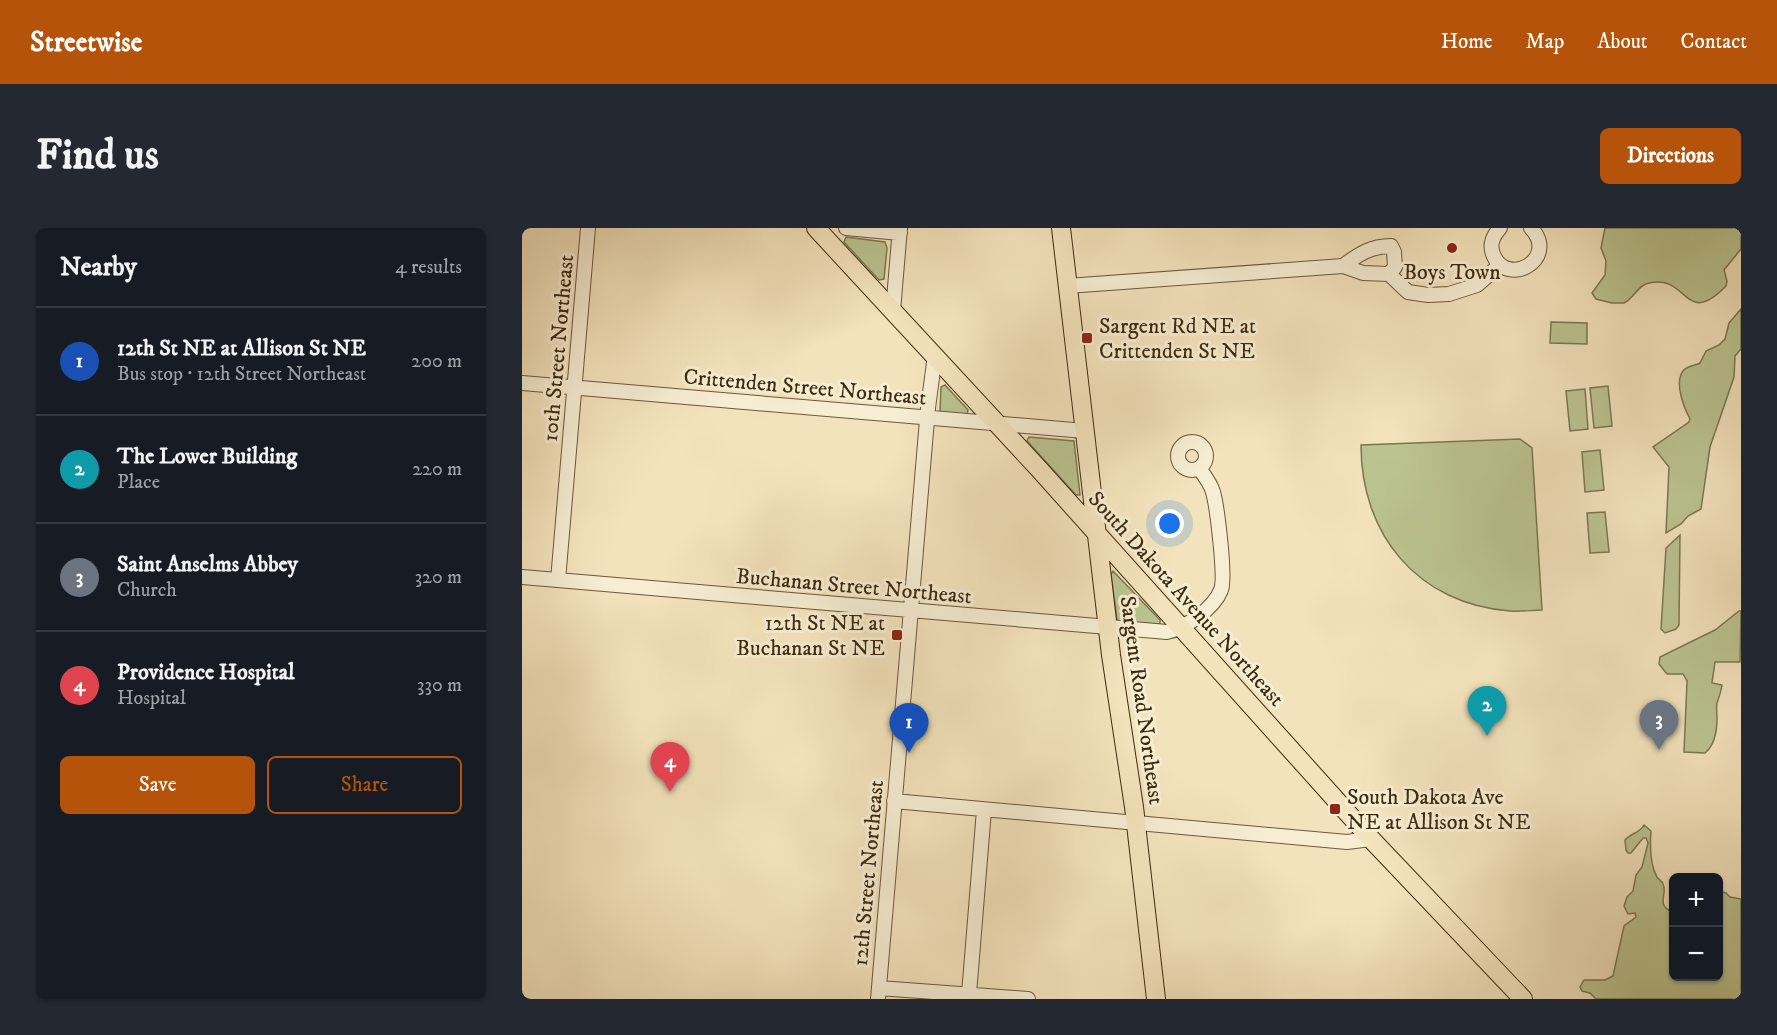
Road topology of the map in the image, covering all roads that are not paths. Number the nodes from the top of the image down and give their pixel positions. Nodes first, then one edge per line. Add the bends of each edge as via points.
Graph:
1 (588, 228) edge
2 (816, 228) edge
3 (846, 228) edge
4 (1060, 228) edge
5 (1500, 228) edge
6 (1531, 228) edge
7 (900, 230) edge
8 (1500, 265) junction
9 (1343, 266) junction
10 (1389, 274) junction
11 (1067, 286) junction
12 (893, 310) junction
13 (935, 355) junction
14 (522, 383) edge
15 (574, 387) junction
16 (927, 417) junction
17 (998, 424) junction
18 (1085, 431) junction
19 (1199, 468) dead end
20 (1098, 535) junction
21 (522, 577) edge
22 (558, 580) junction
23 (911, 610) junction
24 (1108, 628) junction
25 (1182, 628) junction
26 (894, 801) junction
27 (984, 810) junction
28 (1136, 824) junction
29 (1371, 838) junction
30 (878, 993) edge
31 (969, 994) junction
32 (1028, 999) edge
33 (1155, 999) edge
34 (1523, 999) edge

1 - 15 street, 10th Street Northeast
2 - 12 main road, South Dakota Avenue Northeast
3 - 7 street
4 - 11 main road, Sargent Road Northeast
5 - 8 street via 1494,234 1491,248
6 - 8 street via 1539,241 1534,261 1519,270
7 - 12 street
8 - 10 street via 1478,285 1449,294 1408,292
9 - 10 street via 1363,273
9 - 10 street via 1377,246 1391,246 1395,267
9 - 11 street
11 - 18 main road, Sargent Road Northeast
12 - 13 main road, South Dakota Avenue Northeast
13 - 16 street, 12th Street Northeast
13 - 17 main road, South Dakota Avenue Northeast
14 - 15 street, Crittenden Street Northeast
15 - 16 street, Crittenden Street Northeast
15 - 22 street, 10th Street Northeast
16 - 17 street, Crittenden Street Northeast
16 - 23 street, 12th Street Northeast
17 - 18 street, Crittenden Street Northeast
17 - 20 main road, South Dakota Avenue Northeast
18 - 20 main road, Sargent Road Northeast
19 - 25 street via 1213,492 1223,584 1215,600
20 - 24 main road, Sargent Road Northeast
20 - 25 main road, South Dakota Avenue Northeast
21 - 22 street, Buchanan Street Northeast
22 - 23 street, Buchanan Street Northeast
23 - 24 street, Buchanan Street Northeast
23 - 26 street, 12th Street Northeast
24 - 25 street, Buchanan Street Northeast via 1163,633
24 - 28 main road, Sargent Road Northeast
25 - 29 main road, South Dakota Avenue Northeast
26 - 27 street
26 - 30 street, 12th Street Northeast
27 - 28 street
27 - 31 street
28 - 29 street via 1347,842
28 - 33 main road, Sargent Road Northeast
29 - 34 main road, South Dakota Avenue Northeast
30 - 31 street
31 - 32 street

